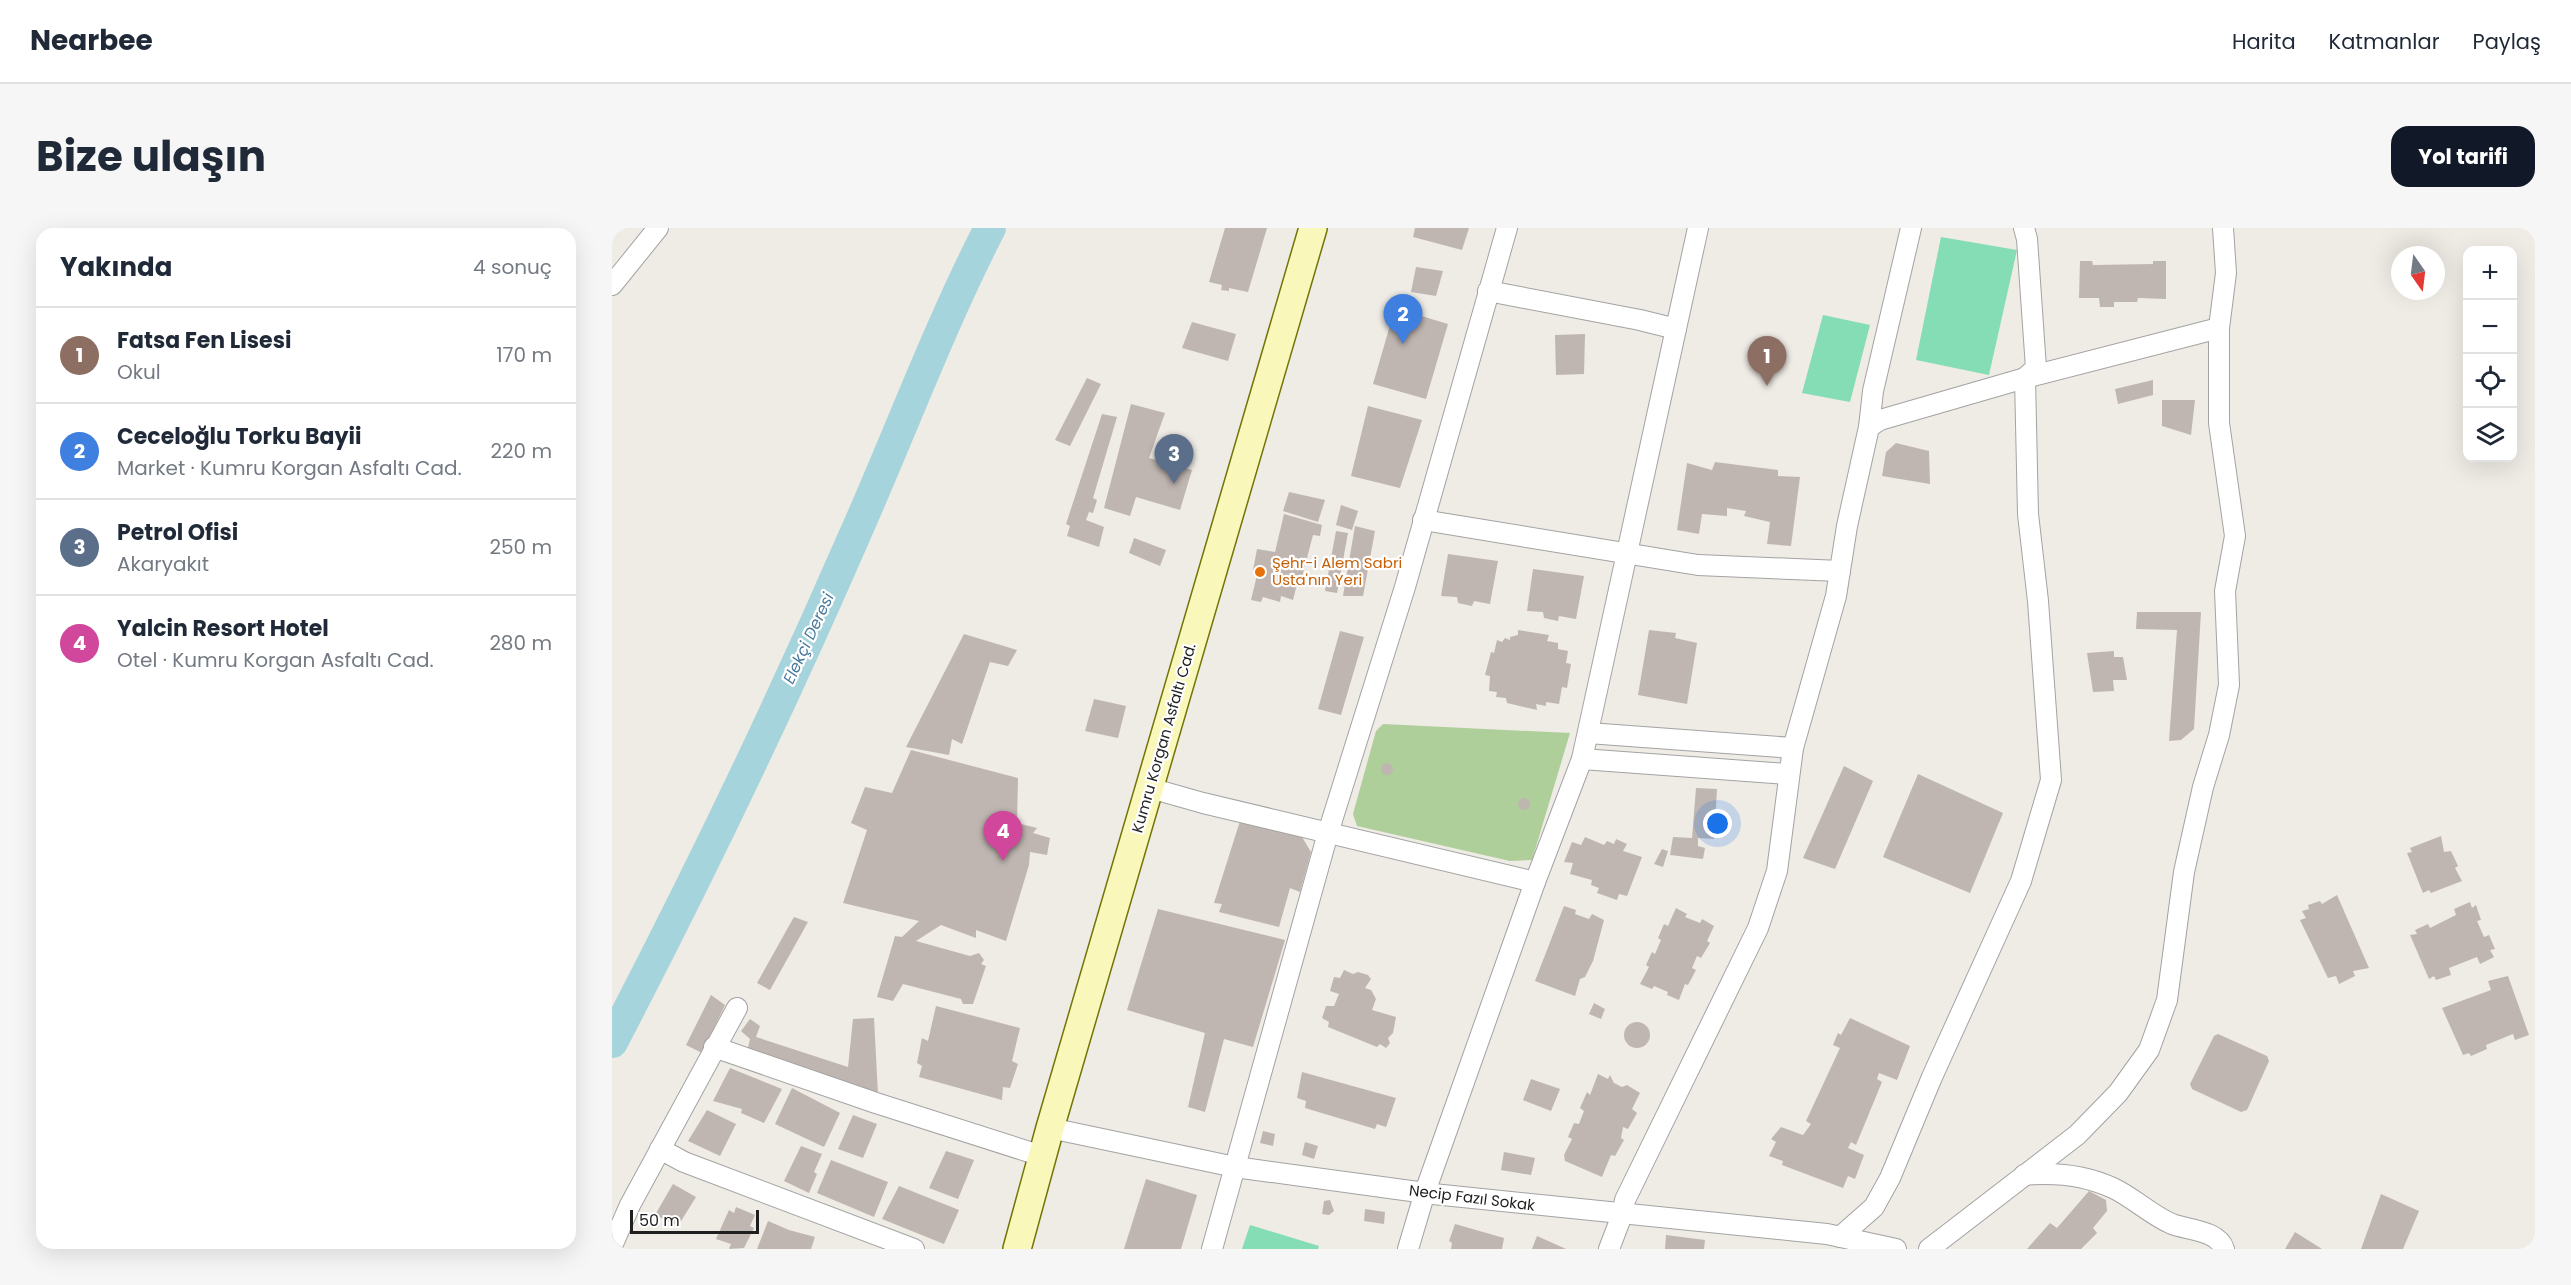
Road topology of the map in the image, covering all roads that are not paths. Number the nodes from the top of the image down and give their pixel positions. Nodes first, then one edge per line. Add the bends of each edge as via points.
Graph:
1 (658, 228) edge
2 (1313, 228) edge
3 (1507, 228) edge
4 (1698, 228) edge
5 (1911, 228) edge
6 (2024, 228) edge
7 (2223, 228) edge
8 (612, 285) edge
9 (1488, 291) junction
10 (2219, 328) junction
11 (1676, 329) junction
12 (2025, 378) junction
13 (1869, 427) junction
14 (1423, 520) junction
15 (1627, 553) junction
16 (1840, 571) junction
17 (1588, 733) junction
18 (1793, 748) junction
19 (1582, 759) junction
20 (1788, 774) junction
21 (1150, 788) junction
22 (1328, 833) junction
23 (1535, 882) junction
24 (737, 1008) dead end
25 (714, 1047) junction
26 (1050, 1128) junction
27 (660, 1149) junction
28 (1042, 1156) junction
29 (1235, 1167) junction
30 (2024, 1175) junction
31 (1425, 1192) junction
32 (1622, 1215) junction
33 (1840, 1237) junction
34 (612, 1246) edge
35 (914, 1249) edge
36 (1017, 1249) edge
37 (1212, 1249) edge
38 (1408, 1249) edge
39 (1609, 1249) edge
40 (1896, 1249) edge
41 (1929, 1249) edge
42 (2224, 1249) edge

1 - 8 street
2 - 21 main road, Kumru Korgan Asfaltı Cad.
3 - 9 street
4 - 11 street
5 - 13 street via 1873,391
6 - 12 street via 2036,368
7 - 10 street via 2226,273
9 - 11 street
9 - 14 street
10 - 12 street
10 - 30 street via 2219,423 2235,536 2225,591 2229,685 2184,872 2167,1000 2149,1050 2118,1093 2077,1135
11 - 15 street
12 - 13 street via 1881,420
12 - 33 street via 2028,514 2051,780 2021,881 1890,1178 1874,1207
13 - 16 street
14 - 15 street
14 - 22 street
15 - 16 street via 1698,565
15 - 17 street
16 - 18 street
17 - 18 street
17 - 19 street
18 - 20 street
19 - 20 street
19 - 23 street
20 - 32 street via 1777,871 1758,928 1625,1200
21 - 22 street
21 - 26 main road, Kumru Korgan Asfaltı Cad.
22 - 23 street
22 - 29 street
23 - 31 street
24 - 25 street
25 - 27 street
25 - 28 street
26 - 28 main road, Kumru Korgan Asfaltı Cad.
26 - 29 street, Necip Fazıl Sokak
27 - 34 street
27 - 35 street via 684,1162
28 - 36 main road, Kumru Korgan Asfaltı Cad.
29 - 31 street, Necip Fazıl Sokak
29 - 37 street
30 - 41 street
30 - 42 street via 2075,1176 2113,1188 2172,1224 2209,1235
31 - 32 street, Necip Fazıl Sokak
31 - 38 street
32 - 33 street, Necip Fazıl Sokak
32 - 39 street
33 - 40 street, Necip Fazıl Sokak

